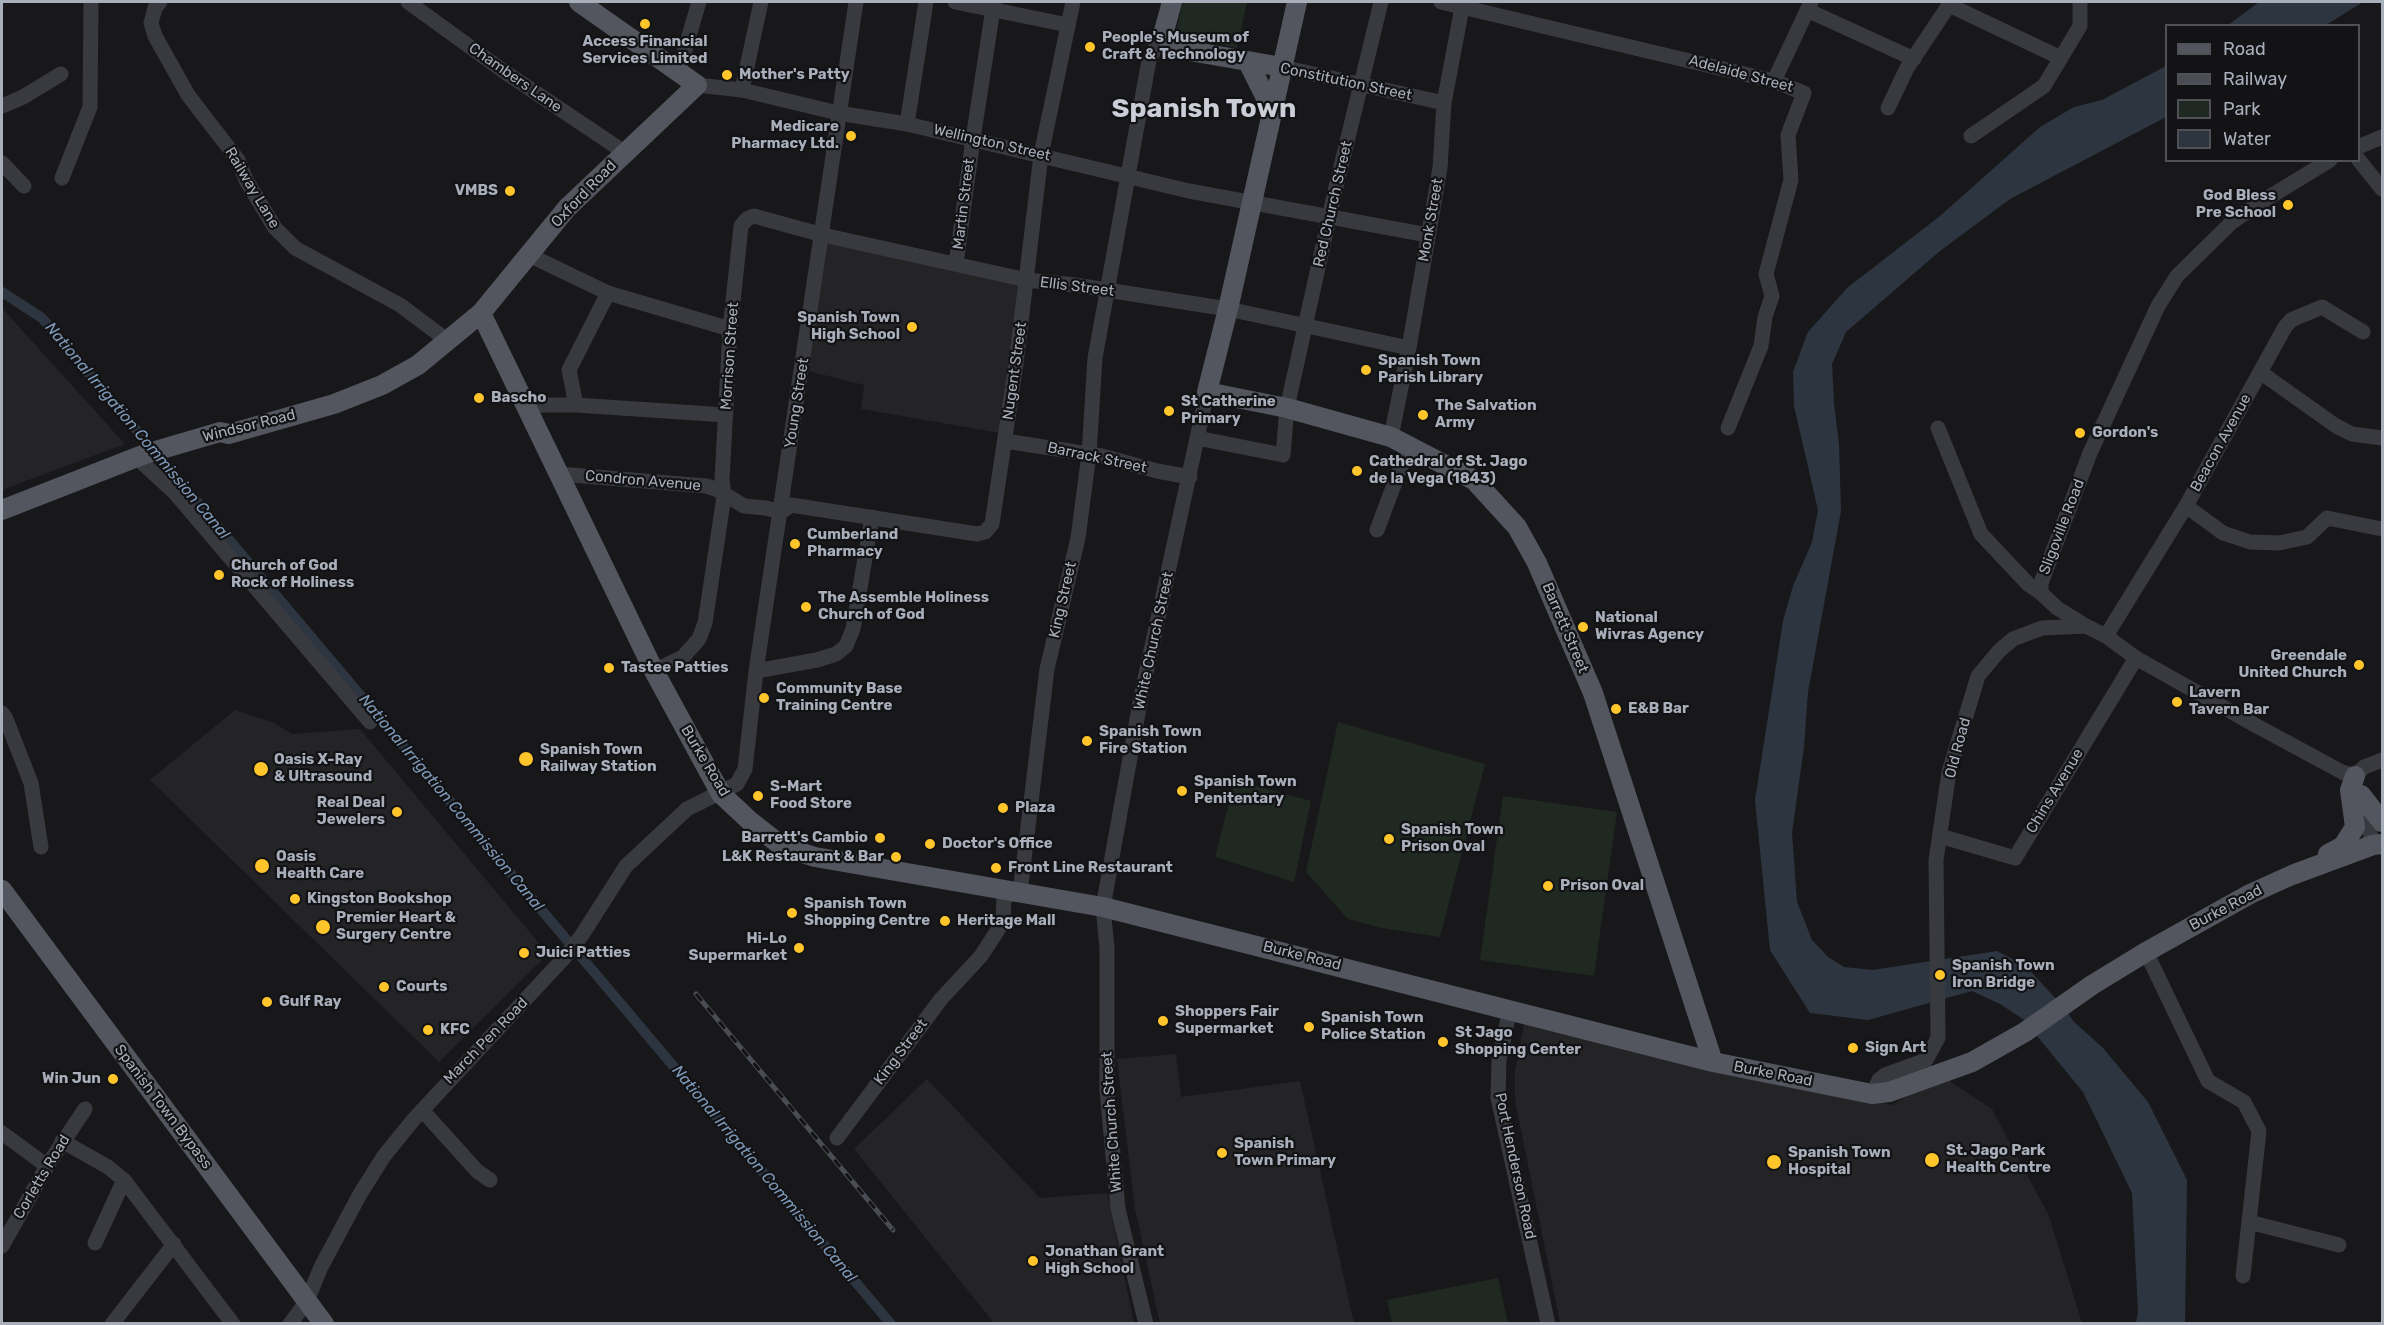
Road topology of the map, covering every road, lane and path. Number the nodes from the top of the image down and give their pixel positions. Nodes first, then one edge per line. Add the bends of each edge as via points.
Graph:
1 (91, 2) edge
2 (160, 2) edge
3 (408, 2) edge
4 (579, 2) edge
5 (699, 2) edge
6 (761, 2) edge
7 (856, 2) edge
8 (926, 2) edge
9 (955, 2) edge
10 (1073, 2) edge
11 (1172, 2) edge
12 (1297, 2) edge
13 (1381, 2) edge
14 (1441, 2) edge
15 (2080, 2) edge
16 (1462, 4) edge
17 (994, 5) edge
18 (1809, 6) edge
19 (1068, 25) junction
20 (1164, 31) junction
21 (2061, 58) junction
22 (1914, 59) junction
23 (1248, 62) junction
24 (1282, 67) junction
25 (678, 73) junction
26 (61, 74) dead end
27 (1774, 81) junction
28 (697, 85) junction
29 (1361, 85) junction
30 (742, 90) junction
31 (1444, 104) junction
32 (2, 106) edge
33 (1888, 108) dead end
34 (1273, 112) junction
35 (838, 113) junction
36 (907, 124) junction
37 (1971, 136) dead end
38 (2382, 137) edge
39 (973, 139) junction
40 (2360, 146) edge
41 (624, 152) junction
42 (1041, 155) junction
43 (2327, 162) edge
44 (2360, 162) edge
45 (2, 163) edge
46 (1128, 176) junction
47 (62, 178) dead end
48 (24, 186) dead end
49 (2382, 189) edge
50 (1252, 202) junction
51 (1329, 217) junction
52 (747, 219) joint
53 (823, 235) junction
54 (1428, 235) junction
55 (529, 255) junction
56 (956, 264) junction
57 (1027, 280) junction
58 (1109, 290) junction
59 (608, 293) junction
60 (1228, 309) junction
61 (481, 313) junction
62 (1307, 326) junction
63 (730, 329) junction
64 (2363, 332) dead end
65 (448, 341) junction
66 (1409, 348) junction
67 (2260, 372) junction
68 (1207, 392) junction
69 (526, 405) junction
70 (576, 405) junction
71 (1287, 408) junction
72 (726, 415) junction
73 (1728, 428) dead end
74 (1938, 428) dead end
75 (1391, 436) junction
76 (1197, 438) junction
77 (2382, 438) edge
78 (1005, 441) junction
79 (1409, 445) junction
80 (1089, 454) junction
81 (141, 456) junction
82 (559, 474) junction
83 (1190, 477) junction
84 (724, 496) junction
85 (2186, 506) junction
86 (2, 510) edge
87 (781, 512) junction
88 (872, 517) junction
89 (2382, 529) edge
90 (1377, 530) dead end
91 (2041, 593) junction
92 (2086, 626) junction
93 (2106, 636) junction
94 (2136, 658) junction
95 (654, 671) junction
96 (756, 671) junction
97 (2, 713) edge
98 (370, 722) dead end
99 (2382, 760) edge
100 (2358, 785) junction
101 (721, 794) junction
102 (2382, 822) edge
103 (1940, 836) junction
104 (2378, 844) edge
105 (41, 847) dead end
106 (2292, 875) junction
107 (2, 890) edge
108 (1020, 893) junction
109 (1103, 907) junction
110 (2146, 952) junction
111 (1510, 1009) junction
112 (1713, 1062) junction
113 (1872, 1094) junction
114 (85, 1109) dead end
115 (422, 1110) junction
116 (2, 1133) edge
117 (837, 1138) dead end
118 (62, 1141) junction
119 (47, 1166) junction
120 (124, 1180) junction
121 (490, 1180) dead end
122 (2249, 1222) junction
123 (95, 1243) dead end
124 (174, 1244) junction
125 (2339, 1245) dead end
126 (2, 1246) edge
127 (2243, 1276) dead end
128 (307, 1301) junction
129 (112, 1323) edge
130 (233, 1323) edge
131 (290, 1323) edge
132 (324, 1323) edge
133 (1146, 1323) edge
134 (1548, 1323) edge

1 - 47 street via 90,107
2 - 65 street, Railway Lane via 151,23 155,36 188,95 238,160 275,228 295,249 400,305
3 - 41 street, Chambers Lane
4 - 25 main road, Wellington Street
5 - 25 street
6 - 30 street
7 - 35 street, Young Street
8 - 36 street
9 - 17 street
10 - 19 street, Nugent Street
11 - 20 main road, King Street
12 - 24 main road, White Church Street
13 - 29 street, Red Church Street
14 - 16 street, Adelaide Street
15 - 21 street via 2080,26
16 - 27 street, Adelaide Street
16 - 31 street, Monk Street
17 - 19 street
17 - 39 street, Martin Street
18 - 22 street
18 - 27 street
19 - 42 street, Nugent Street
20 - 23 main road, Constitution Street via 1174,46 1184,50
20 - 46 street, King Street via 1149,60
21 - 22 street via 1949,5
21 - 37 street via 2044,86
22 - 33 street
23 - 24 main road, Constitution Street
23 - 34 main road, Constitution Street
24 - 29 street, Constitution Street
24 - 34 main road, White Church Street
25 - 28 main road, Wellington Street
26 - 32 street
27 - 73 street, Adelaide Street via 1804,93 1788,135 1791,180 1766,274 1772,296 1761,346
28 - 30 street, Wellington Street
28 - 41 main road, Oxford Road
29 - 31 street, Constitution Street
29 - 51 street, Red Church Street
30 - 35 street, Wellington Street
31 - 54 street, Monk Street via 1440,168
34 - 50 main road, White Church Street
35 - 36 street, Wellington Street
35 - 53 street, Young Street
36 - 39 street, Wellington Street
38 - 40 street
39 - 42 street, Wellington Street
39 - 56 street, Martin Street
41 - 55 main road, Oxford Road via 567,207
42 - 46 street, Wellington Street
42 - 57 street, Nugent Street
43 - 91 street, Sligoville Road via 2232,222 2177,276 2158,306 2090,453 2041,583
44 - 49 street
45 - 48 street
46 - 50 street, Wellington Street
46 - 58 street, King Street
50 - 51 street, Wellington Street
50 - 60 main road, White Church Street
51 - 54 street, Wellington Street
51 - 62 street, Red Church Street
52 - 53 street, Ellis Street via 754,216
52 - 63 street, Morrison Street via 741,226
53 - 56 street, Ellis Street
53 - 87 street, Young Street
54 - 66 street, Monk Street
55 - 59 street
55 - 61 main road, Oxford Road
56 - 57 street, Ellis Street
57 - 58 street, Ellis Street
57 - 78 street, Nugent Street
58 - 60 street, Ellis Street
58 - 80 street, King Street via 1095,358
59 - 63 street
59 - 70 street via 569,370
60 - 62 street, Ellis Street
60 - 68 main road, White Church Street
61 - 65 main road, Windsor Road
61 - 69 main road, Burke Road
62 - 66 street, Ellis Street
62 - 71 street, Red Church Street
63 - 72 street, Morrison Street
64 - 67 street, Beacon Avenue via 2322,307 2313,310 2285,327
65 - 81 main road, Windsor Road via 382,386 334,404
66 - 75 street, Monk Street
67 - 77 street via 2336,426 2352,434
67 - 85 street, Beacon Avenue
68 - 71 main road, Barrett Street
68 - 76 street, White Church Street
69 - 70 street
69 - 82 main road, Burke Road
70 - 72 street
71 - 75 main road, Barrett Street
71 - 76 street, Red Church Street via 1283,455
72 - 84 street, Morrison Street
74 - 91 street via 1981,534
75 - 79 main road, Barrett Street
76 - 83 street, White Church Street
78 - 80 street, Barrack Street
78 - 88 street, Nugent Street via 992,524 985,532 977,534
79 - 90 street
79 - 112 main road, Barrett Street via 1474,480 1517,527 1537,563 1593,693
80 - 83 street, Barrack Street
80 - 108 street, King Street via 1078,538 1047,669
81 - 86 main road, Windsor Road
81 - 98 street
82 - 84 street, Condron Avenue via 706,486
82 - 95 main road, Burke Road
83 - 109 street, White Church Street via 1141,697
84 - 87 street via 744,506
84 - 95 street, Morrison Street via 705,623 699,639 682,657
85 - 89 street via 2223,533 2250,542 2279,543 2307,537 2327,518
85 - 93 street, Beacon Avenue
87 - 88 street, Nugent Street via 790,505
87 - 96 street, Young Street
88 - 96 street via 853,629 846,646 818,660
91 - 92 street, Sligoville Road
92 - 93 street, Sligoville Road
92 - 103 street, Old Road via 2042,628 2013,639 1978,676 1950,772
93 - 94 street, Sligoville Road
94 - 100 street, Sligoville Road via 2342,772
94 - 103 street, Chins Avenue via 2015,858
95 - 101 main road, Burke Road
96 - 101 street, Young Street via 745,769 737,784
97 - 105 street via 31,783
99 - 100 street via 2364,766
100 - 102 main road
100 - 104 street
100 - 106 main road via 2350,790 2355,827 2348,840
101 - 108 main road, Burke Road via 783,847 815,857
101 - 115 street, March Pen Road via 687,809 626,866 564,958
103 - 113 street, Old Road via 1936,860 1938,1038 1926,1060 1885,1076
104 - 106 main road, Burke Road
106 - 110 main road, Burke Road
107 - 128 main road, Spanish Town Bypass
108 - 109 main road, Burke Road
108 - 117 street, King Street via 1004,896 1003,922 981,956 941,999
109 - 111 main road, Burke Road
109 - 133 street, White Church Street via 1107,948 1107,1091 1118,1209
110 - 113 main road, Burke Road via 1972,1062 1889,1092
110 - 122 street via 2208,1081 2244,1102 2259,1131
111 - 112 main road, Burke Road
111 - 134 street, Port Henderson Road via 1498,1060 1498,1098
112 - 113 main road, Burke Road
114 - 118 street, Corletts Road
115 - 121 street via 477,1171
115 - 128 street, March Pen Road via 384,1156 360,1194
116 - 119 street
118 - 119 street, Corletts Road
118 - 120 street
119 - 126 street, Corletts Road
120 - 123 street
120 - 124 street
122 - 125 street
122 - 127 street
124 - 129 street
124 - 130 street
128 - 131 street, March Pen Road
128 - 132 main road, Spanish Town Bypass

